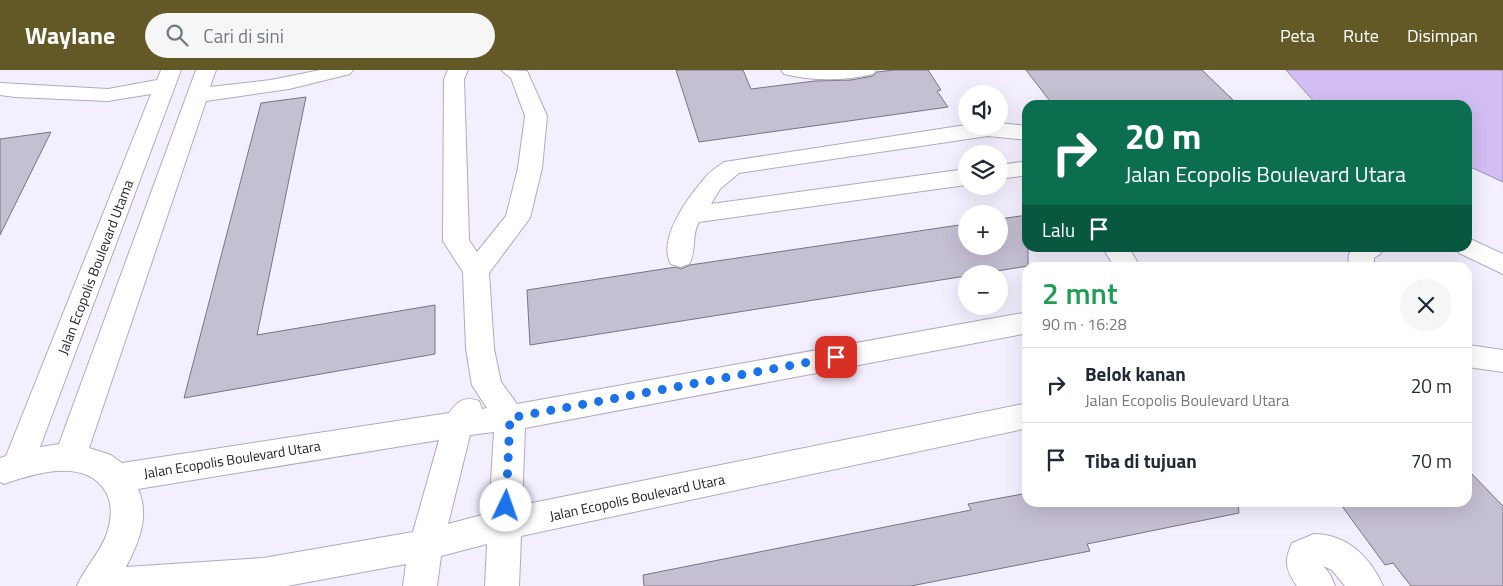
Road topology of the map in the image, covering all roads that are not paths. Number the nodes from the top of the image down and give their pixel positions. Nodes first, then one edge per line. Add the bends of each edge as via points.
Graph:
1 (274, 70) edge
2 (343, 70) edge
3 (458, 70) edge
4 (511, 70) edge
5 (792, 70) edge
6 (866, 70) edge
7 (203, 81) edge
8 (166, 85) edge
9 (5, 93) edge
10 (1022, 132) edge
11 (1022, 169) edge
12 (1008, 171) edge
13 (958, 178) edge
14 (692, 215) junction
15 (1472, 249) edge
16 (680, 258) dead end
17 (1503, 265) edge
18 (476, 271) junction
19 (1022, 323) edge
20 (1472, 357) edge
21 (1503, 361) edge
22 (487, 385) junction
23 (1022, 416) edge
24 (510, 418) junction
25 (458, 424) junction
26 (70, 458) junction
27 (9, 468) edge
28 (117, 478) junction
29 (505, 524) junction
30 (426, 545) junction
31 (95, 586) edge
32 (420, 586) edge
33 (502, 586) edge
34 (1318, 586) edge
35 (1366, 586) edge

1 - 7 street
2 - 7 street via 246,90
3 - 18 street via 454,79 456,241
4 - 18 street via 520,76 536,116 530,168 518,218
5 - 6 street via 824,74
7 - 26 street
8 - 9 street via 132,100 108,95
8 - 27 street, Jalan Ecopolis Boulevard Utama
10 - 14 street via 988,129 732,168 712,184
11 - 12 street
13 - 14 street
14 - 16 street via 683,228
15 - 17 street
18 - 22 street via 480,349
19 - 24 street, Jalan Ecopolis Boulevard Utara
20 - 21 street
22 - 24 street
22 - 25 street
23 - 29 street, Jalan Ecopolis Boulevard Utara
24 - 25 street, Jalan Ecopolis Boulevard Utara
24 - 29 street
25 - 28 street, Jalan Ecopolis Boulevard Utara
25 - 30 street
26 - 27 street via 45,458
26 - 28 street via 105,467
28 - 31 street via 127,498 127,524 116,554
29 - 30 street, Jalan Ecopolis Boulevard Utara
29 - 33 street
30 - 31 street, Jalan Ecopolis Boulevard Utara via 263,574
30 - 32 street
34 - 35 street via 1304,566 1303,558 1308,551 1317,548 1340,556

